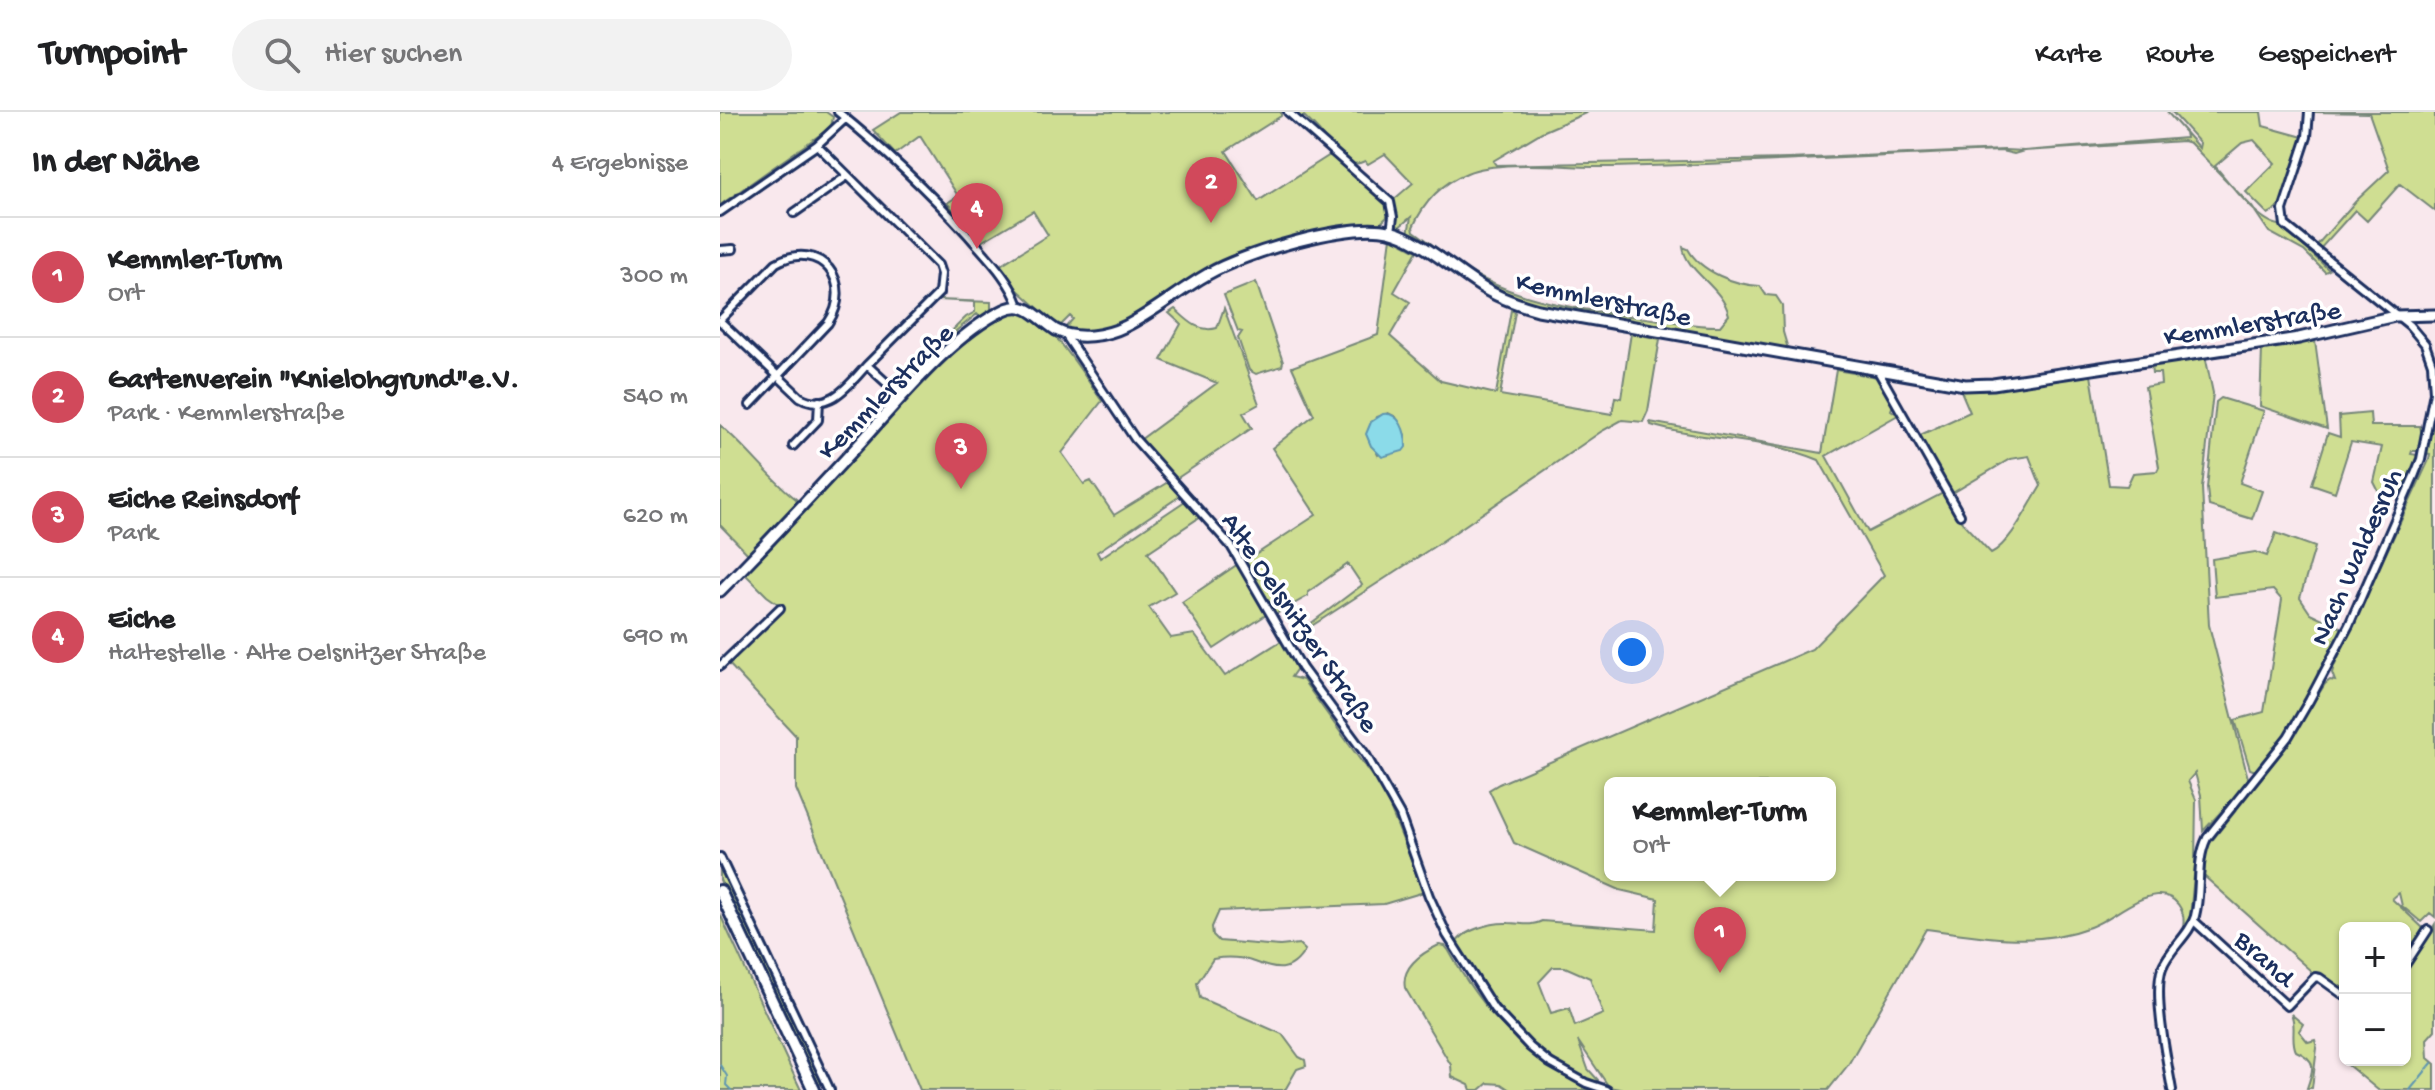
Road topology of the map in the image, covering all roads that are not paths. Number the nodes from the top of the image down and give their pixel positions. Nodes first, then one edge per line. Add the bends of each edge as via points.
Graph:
1 (838, 112) edge
2 (1288, 112) edge
3 (2309, 112) edge
4 (846, 118) junction
5 (817, 145) junction
6 (847, 176) junction
7 (720, 212) edge
8 (794, 213) dead end
9 (1391, 231) junction
10 (733, 249) dead end
11 (720, 250) edge
12 (1019, 306) junction
13 (2435, 315) edge
14 (2395, 316) junction
15 (720, 321) edge
16 (1064, 333) junction
17 (867, 365) junction
18 (1878, 371) junction
19 (778, 376) junction
20 (902, 397) junction
21 (819, 401) junction
22 (750, 405) dead end
23 (793, 446) dead end
24 (1960, 515) dead end
25 (720, 591) edge
26 (780, 608) dead end
27 (720, 666) edge
28 (720, 857) edge
29 (720, 891) edge
30 (2194, 921) junction
31 (2428, 930) dead end
32 (2411, 956) edge
33 (2342, 994) edge
34 (829, 1088) edge
35 (814, 1090) edge
36 (820, 1090) edge
37 (1607, 1090) edge
38 (2172, 1090) edge

1 - 4 street
2 - 9 street via 1390,202
3 - 14 street, Nach Waldesruh via 2307,137 2283,210 2285,225
4 - 5 street
4 - 12 street via 941,205 990,260
5 - 6 street
5 - 7 street
6 - 8 street
6 - 17 street via 938,265 941,274 939,293
9 - 16 street, Kemmlerstraße via 1343,232 1249,256 1208,274 1120,329 1095,336
9 - 18 street, Kemmlerstraße via 1489,291 1528,307
10 - 11 street
12 - 16 street
12 - 20 street, Kemmlerstraße via 984,322
13 - 14 street, Kemmlerstraße
14 - 18 street, Kemmlerstraße via 2299,338 1993,384 1965,385
14 - 30 street, Nach Waldesruh via 2418,334 2432,364 2434,392 2421,459 2330,664 2288,737 2207,838 2200,853
15 - 19 street
15 - 19 street via 776,263 806,255 824,263 840,296 835,312
16 - 37 street, Alte Oelsnitzer Straße via 1135,439 1231,546 1294,655 1390,793 1447,935 1503,1019 1550,1063
17 - 20 street
17 - 21 street via 838,396
18 - 24 street
19 - 21 street via 800,397
19 - 22 street
20 - 25 street, Kemmlerstraße
21 - 23 street via 818,420
26 - 27 street
28 - 34 street
29 - 35 main road
30 - 33 street, Brand via 2287,1006 2315,977
30 - 38 street via 2162,968 2159,991
31 - 32 street
34 - 36 street

